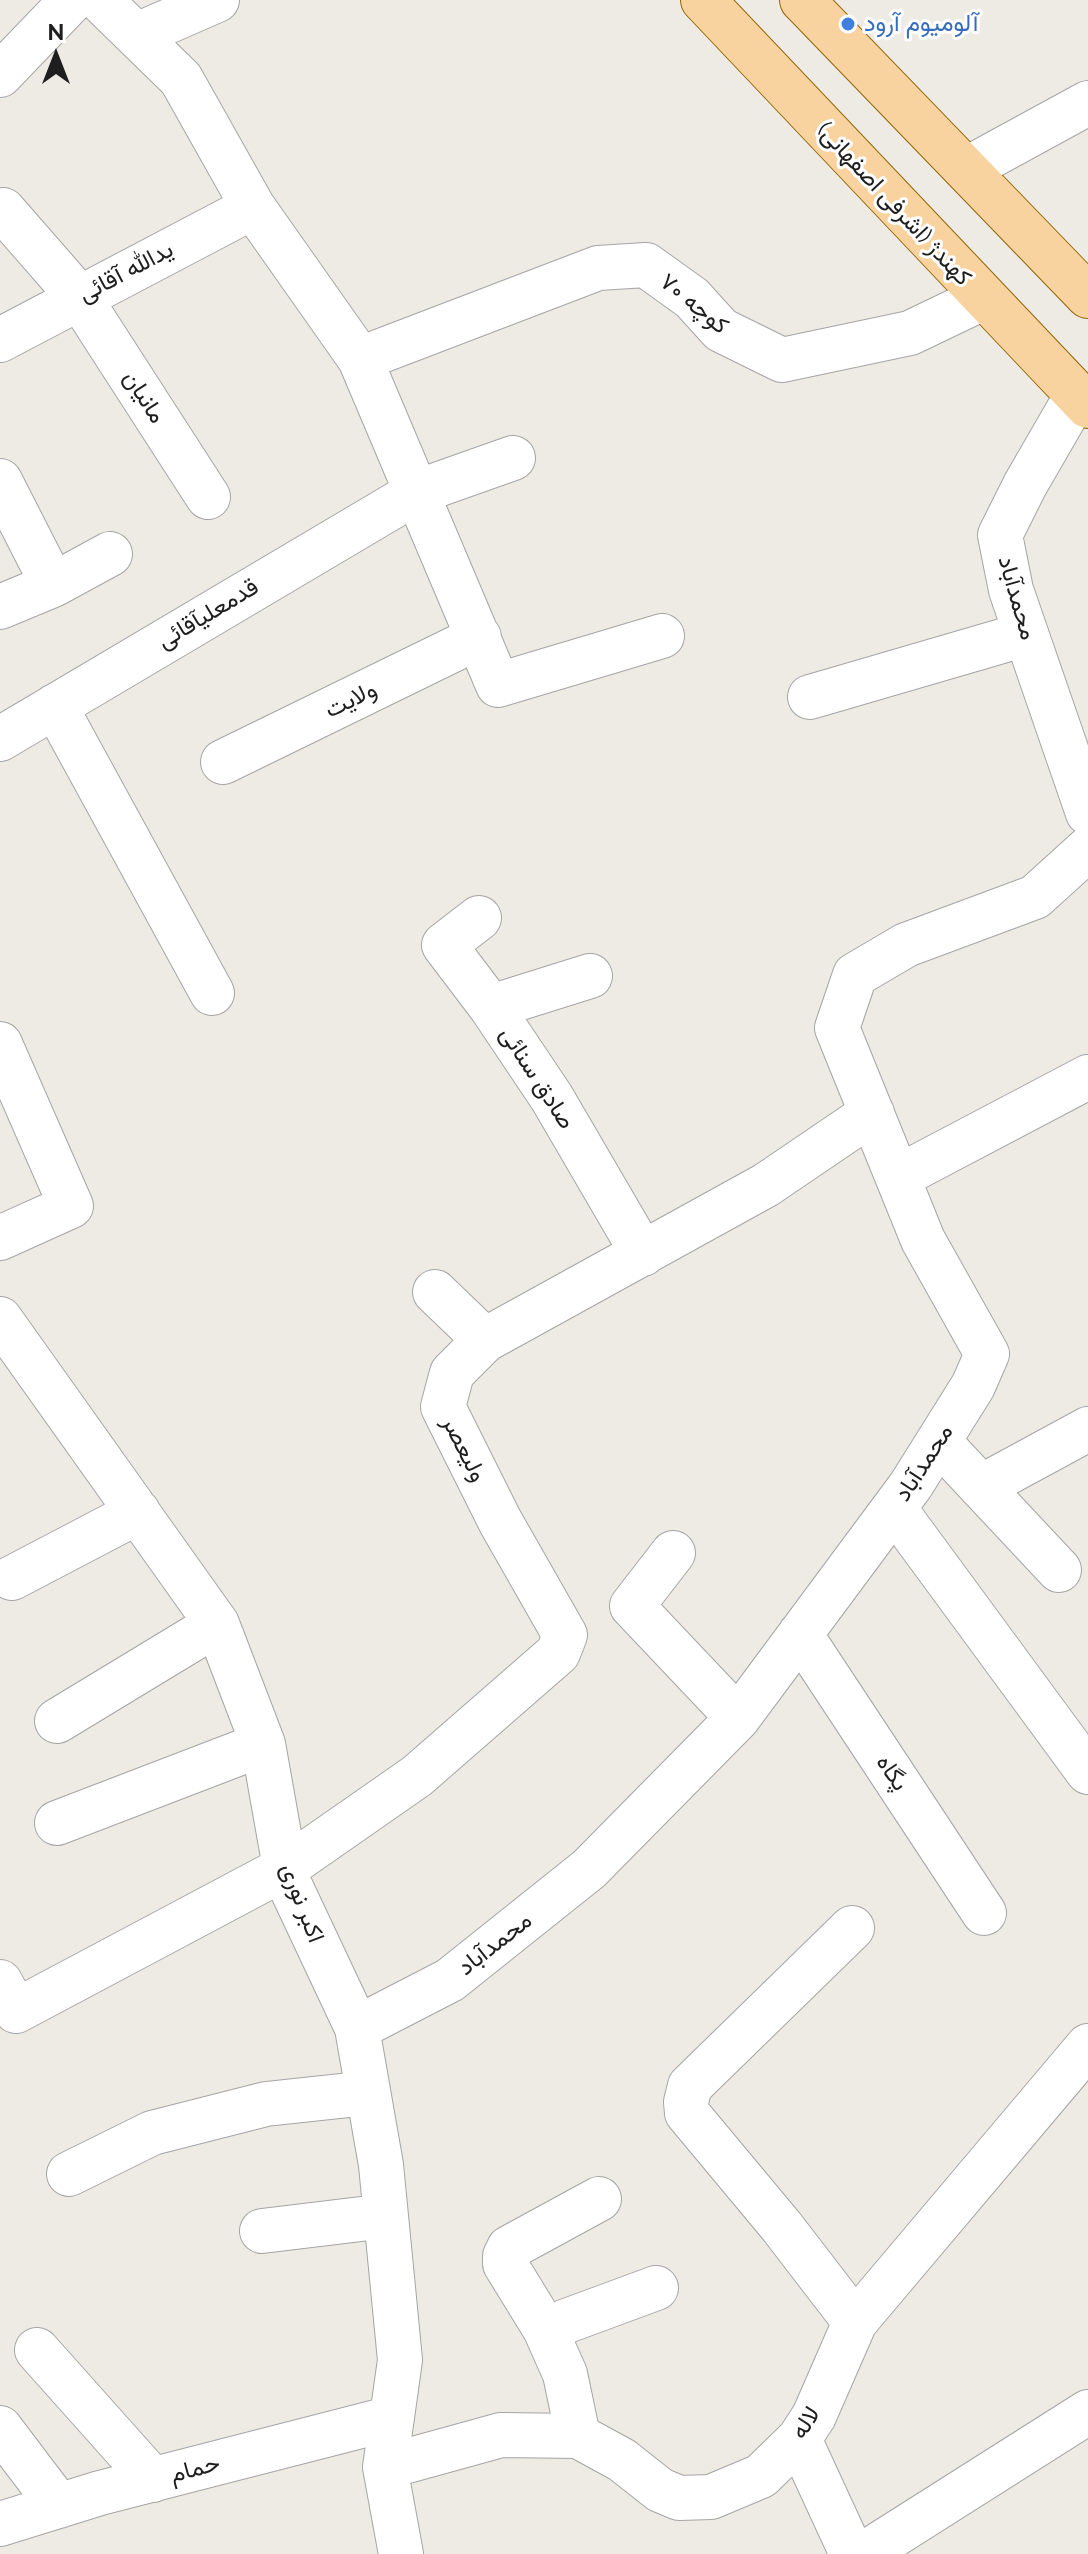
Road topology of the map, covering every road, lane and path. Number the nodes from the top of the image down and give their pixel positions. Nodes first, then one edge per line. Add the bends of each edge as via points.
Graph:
1 (72, 0) edge
2 (100, 0) edge
3 (217, 0) edge
4 (703, 0) edge
5 (802, 0) edge
6 (137, 35) junction
7 (0, 75) edge
8 (1088, 103) edge
9 (967, 169) junction
10 (253, 207) junction
11 (3, 210) dead end
12 (1088, 296) edge
13 (79, 297) junction
14 (983, 298) junction
15 (0, 340) edge
16 (360, 359) junction
17 (1082, 400) edge
18 (513, 458) dead end
19 (0, 481) edge
20 (417, 492) junction
21 (208, 497) dead end
22 (110, 554) dead end
23 (53, 585) junction
24 (0, 607) edge
25 (1026, 634) junction
26 (662, 636) dead end
27 (479, 637) junction
28 (810, 697) dead end
29 (55, 706) junction
30 (0, 739) edge
31 (223, 762) dead end
32 (1088, 813) edge
33 (1088, 849) edge
34 (479, 918) dead end
35 (590, 976) dead end
36 (212, 993) dead end
37 (491, 1007) junction
38 (0, 1044) edge
39 (1088, 1077) edge
40 (872, 1113) junction
41 (898, 1177) junction
42 (0, 1238) edge
43 (643, 1254) junction
44 (435, 1292) dead end
45 (0, 1319) edge
46 (485, 1340) junction
47 (1088, 1429) edge
48 (939, 1442) junction
49 (981, 1487) junction
50 (894, 1508) junction
51 (138, 1512) junction
52 (673, 1553) dead end
53 (1059, 1570) dead end
54 (12, 1578) dead end
55 (217, 1624) junction
56 (800, 1634) junction
57 (738, 1718) junction
58 (57, 1721) dead end
59 (263, 1744) junction
60 (1088, 1772) edge
61 (57, 1823) dead end
62 (285, 1868) junction
63 (984, 1913) dead end
64 (852, 1928) dead end
65 (0, 1982) edge
66 (357, 2028) junction
67 (1088, 2046) edge
68 (368, 2093) junction
69 (69, 2174) dead end
70 (599, 2199) dead end
71 (386, 2216) junction
72 (262, 2231) dead end
73 (656, 2288) dead end
74 (855, 2322) junction
75 (545, 2329) junction
76 (37, 2350) dead end
77 (1088, 2412) edge
78 (392, 2418) junction
79 (0, 2428) edge
80 (578, 2436) junction
81 (799, 2439) junction
82 (385, 2467) junction
83 (153, 2480) junction
84 (59, 2506) junction
85 (0, 2524) edge
86 (401, 2554) edge
87 (852, 2554) edge
88 (864, 2554) edge

1 - 7 street
2 - 6 street
3 - 6 street
4 - 14 main road, کهندژ (اشرفی اصفهانی)
5 - 9 main road
6 - 10 street via 181,79
8 - 9 street
9 - 12 main road
10 - 13 street, یدالله آقائی
10 - 16 street
11 - 13 street, مانیان
13 - 15 street, یدالله آقائی
13 - 21 street, مانیان
14 - 16 street, کوچه ۷۰ via 910,333 782,360 721,330 692,298 646,265 598,268
14 - 17 main road, کهندژ (اشرفی اصفهانی)
16 - 20 street
17 - 25 street, محمدآباد via 1000,535
18 - 20 street, قدمعلیآقائی
19 - 23 street
20 - 27 street
20 - 29 street, قدمعلیآقائی
22 - 23 street
23 - 24 street
25 - 28 street
25 - 32 street, محمدآباد
26 - 27 street via 498,685
27 - 31 street, ولایت
29 - 30 street, قدمعلیآقائی
29 - 36 street
33 - 40 street, محمدآباد via 1035,897 906,945 855,975 837,1028
34 - 37 street, صادق سنائی via 444,945
35 - 37 street
37 - 43 street, صادق سنائی via 552,1098
38 - 42 street via 71,1206
39 - 41 street
40 - 41 street, محمدآباد
40 - 43 street, ولیعصر via 766,1185
41 - 48 street, محمدآباد via 923,1240 987,1354
43 - 46 street, ولیعصر
44 - 46 street
45 - 51 street, اکبر نوری
46 - 62 street, ولیعصر via 452,1373 443,1407 565,1635 558,1653 417,1776
47 - 49 street
48 - 49 street
48 - 50 street, محمدآباد
49 - 53 street
50 - 56 street, محمدآباد
50 - 60 street
51 - 54 street
51 - 55 street, اکبر نوری
52 - 57 street via 632,1606
55 - 58 street
55 - 59 street, اکبر نوری
56 - 57 street, محمدآباد
56 - 63 street, پگاه
57 - 66 street, محمدآباد via 589,1869 450,1980
59 - 61 street
59 - 62 street, اکبر نوری
62 - 65 street, ولیعصر via 16,2011
62 - 66 street, اکبر نوری
64 - 74 street via 690,2086 686,2102 687,2113
66 - 68 street, اکبر نوری
67 - 74 street, لاله
68 - 69 street via 266,2104 152,2133
68 - 71 street, اکبر نوری
70 - 75 street via 509,2248 505,2256
71 - 72 street
71 - 78 street, اکبر نوری via 400,2360
73 - 75 street
74 - 81 street, لاله
75 - 80 street via 565,2374
76 - 83 street
77 - 88 street
78 - 82 street, اکبر نوری
78 - 83 street, حمام
79 - 84 street
80 - 81 street, لاله via 679,2498 711,2497 761,2476
80 - 82 street, لاله via 501,2435
81 - 87 street
82 - 86 street, اکبر نوری
83 - 84 street, حمام
84 - 85 street, حمام

